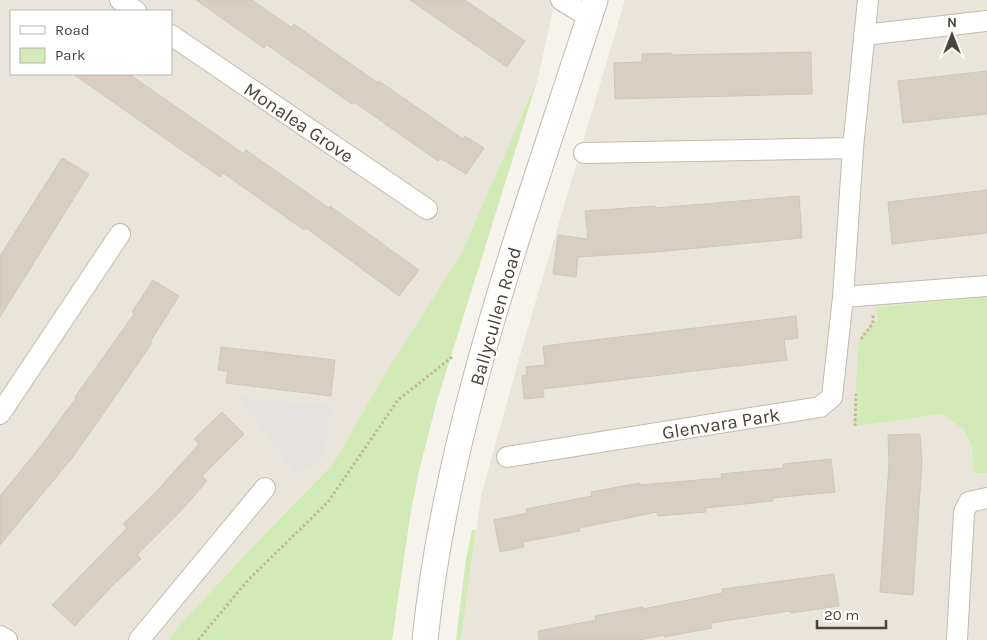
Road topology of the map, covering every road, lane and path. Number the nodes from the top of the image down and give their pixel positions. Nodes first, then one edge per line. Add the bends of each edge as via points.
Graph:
1 (120, 0) edge
2 (561, 0) edge
3 (868, 0) edge
4 (592, 8) edge
5 (135, 10) edge
6 (987, 22) edge
7 (864, 35) junction
8 (172, 36) edge
9 (853, 148) junction
10 (584, 153) dead end
11 (427, 210) dead end
12 (120, 234) dead end
13 (987, 286) edge
14 (843, 297) junction
15 (874, 312) dead end
16 (858, 342) dead end
17 (452, 357) dead end
18 (856, 389) dead end
19 (0, 414) edge
20 (855, 426) dead end
21 (507, 457) dead end
22 (265, 488) dead end
23 (987, 498) edge
24 (0, 636) edge
25 (7, 640) edge
26 (139, 640) edge
27 (198, 640) edge
28 (425, 640) edge
29 (957, 640) edge

1 - 5 street
2 - 4 street
3 - 7 street, Glenvara Park
4 - 28 street, Ballycullen Road via 482,355 446,509
6 - 7 street
7 - 9 street, Glenvara Park
8 - 11 street, Monalea Grove
9 - 10 street
9 - 14 street, Glenvara Park
12 - 19 street
13 - 14 street
14 - 21 street, Glenvara Park via 832,397 820,407
15 - 16 path via 874,323
17 - 27 path via 398,400 328,502 248,580
18 - 20 path
22 - 26 street
23 - 29 street via 969,502 964,512
24 - 25 street

